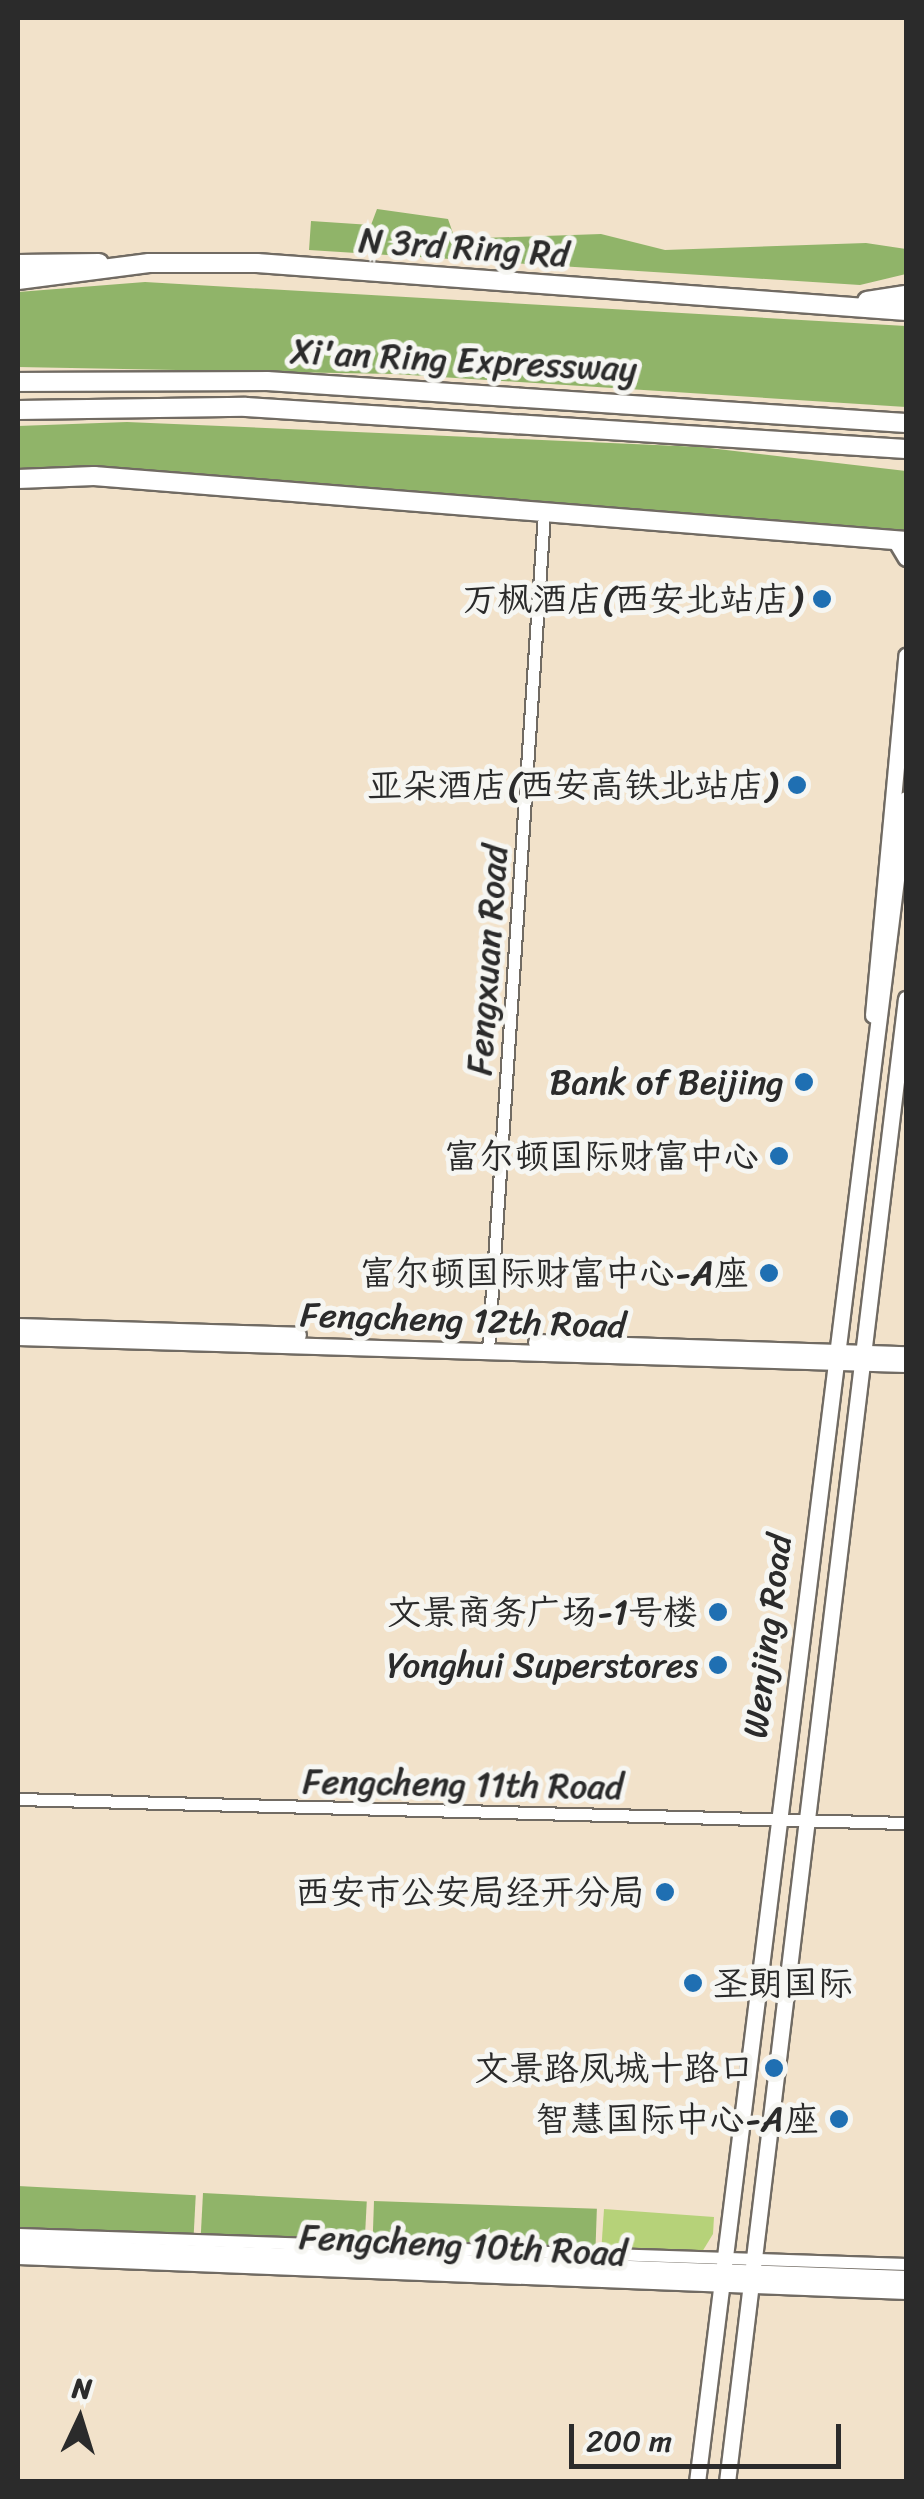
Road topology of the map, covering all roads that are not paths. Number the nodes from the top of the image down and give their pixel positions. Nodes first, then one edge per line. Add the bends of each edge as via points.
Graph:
1 (149, 263) junction
2 (18, 264) edge
3 (18, 280) edge
4 (906, 296) edge
5 (829, 305) junction
6 (906, 311) edge
7 (18, 382) edge
8 (18, 410) edge
9 (906, 423) edge
10 (701, 435) junction
11 (906, 449) edge
12 (906, 458) edge
13 (18, 479) edge
14 (167, 484) junction
15 (18, 490) edge
16 (544, 514) junction
17 (901, 541) edge
18 (906, 558) edge
19 (906, 656) edge
20 (906, 799) edge
21 (906, 999) edge
22 (906, 1046) edge
23 (875, 1053) junction
24 (900, 1072) junction
25 (18, 1326) edge
26 (18, 1337) edge
27 (488, 1345) junction
28 (906, 1354) edge
29 (833, 1358) junction
30 (862, 1358) junction
31 (906, 1364) edge
32 (18, 1799) edge
33 (775, 1819) junction
34 (804, 1820) junction
35 (906, 1823) edge
36 (18, 2234) edge
37 (18, 2246) edge
38 (18, 2256) edge
39 (906, 2264) edge
40 (720, 2271) junction
41 (750, 2271) junction
42 (906, 2278) edge
43 (906, 2291) edge
44 (697, 2482) edge
45 (727, 2482) edge

1 - 2 highway
1 - 3 highway, N 3rd Ring Rd
1 - 5 highway, N 3rd Ring Rd
4 - 5 highway
5 - 6 highway, N 3rd Ring Rd
7 - 9 highway, Xi'an Ring Expressway via 286,382
8 - 10 highway, Xi'an Ring Expressway via 246,407
10 - 11 highway, Xi'an Ring Expressway
10 - 12 highway
13 - 14 highway via 94,476
14 - 15 highway
14 - 16 highway
16 - 17 highway
16 - 27 street, Fengxuan Road
17 - 18 main road
19 - 23 main road via 872,991
20 - 23 main road, Wenjing Road
21 - 24 main road, Wenjing Road
22 - 24 main road
23 - 29 main road, Wenjing Road
24 - 30 main road, Wenjing Road
25 - 27 main road, Fengcheng 12th Road
26 - 27 main road, Fengcheng 12th Road
27 - 29 main road, Fengcheng 12th Road
28 - 30 main road, Fengcheng 12th Road
29 - 30 main road, Fengcheng 12th Road
29 - 33 main road, Wenjing Road
30 - 31 main road, Fengcheng 12th Road
30 - 34 main road, Wenjing Road
32 - 33 street, Fengcheng 11th Road
33 - 34 street, Fengcheng 11th Road
33 - 40 main road, Wenjing Road
34 - 35 street, Fengcheng 11th Road
34 - 41 main road, Wenjing Road
36 - 40 street
37 - 40 main road, Fengcheng 10th Road
38 - 40 main road, Fengcheng 10th Road
39 - 41 street
40 - 41 main road, Fengcheng 10th Road
40 - 44 main road, Wenjing Road
41 - 42 main road, Fengcheng 10th Road
41 - 43 main road, Fengcheng 10th Road
41 - 45 main road, Wenjing Road

